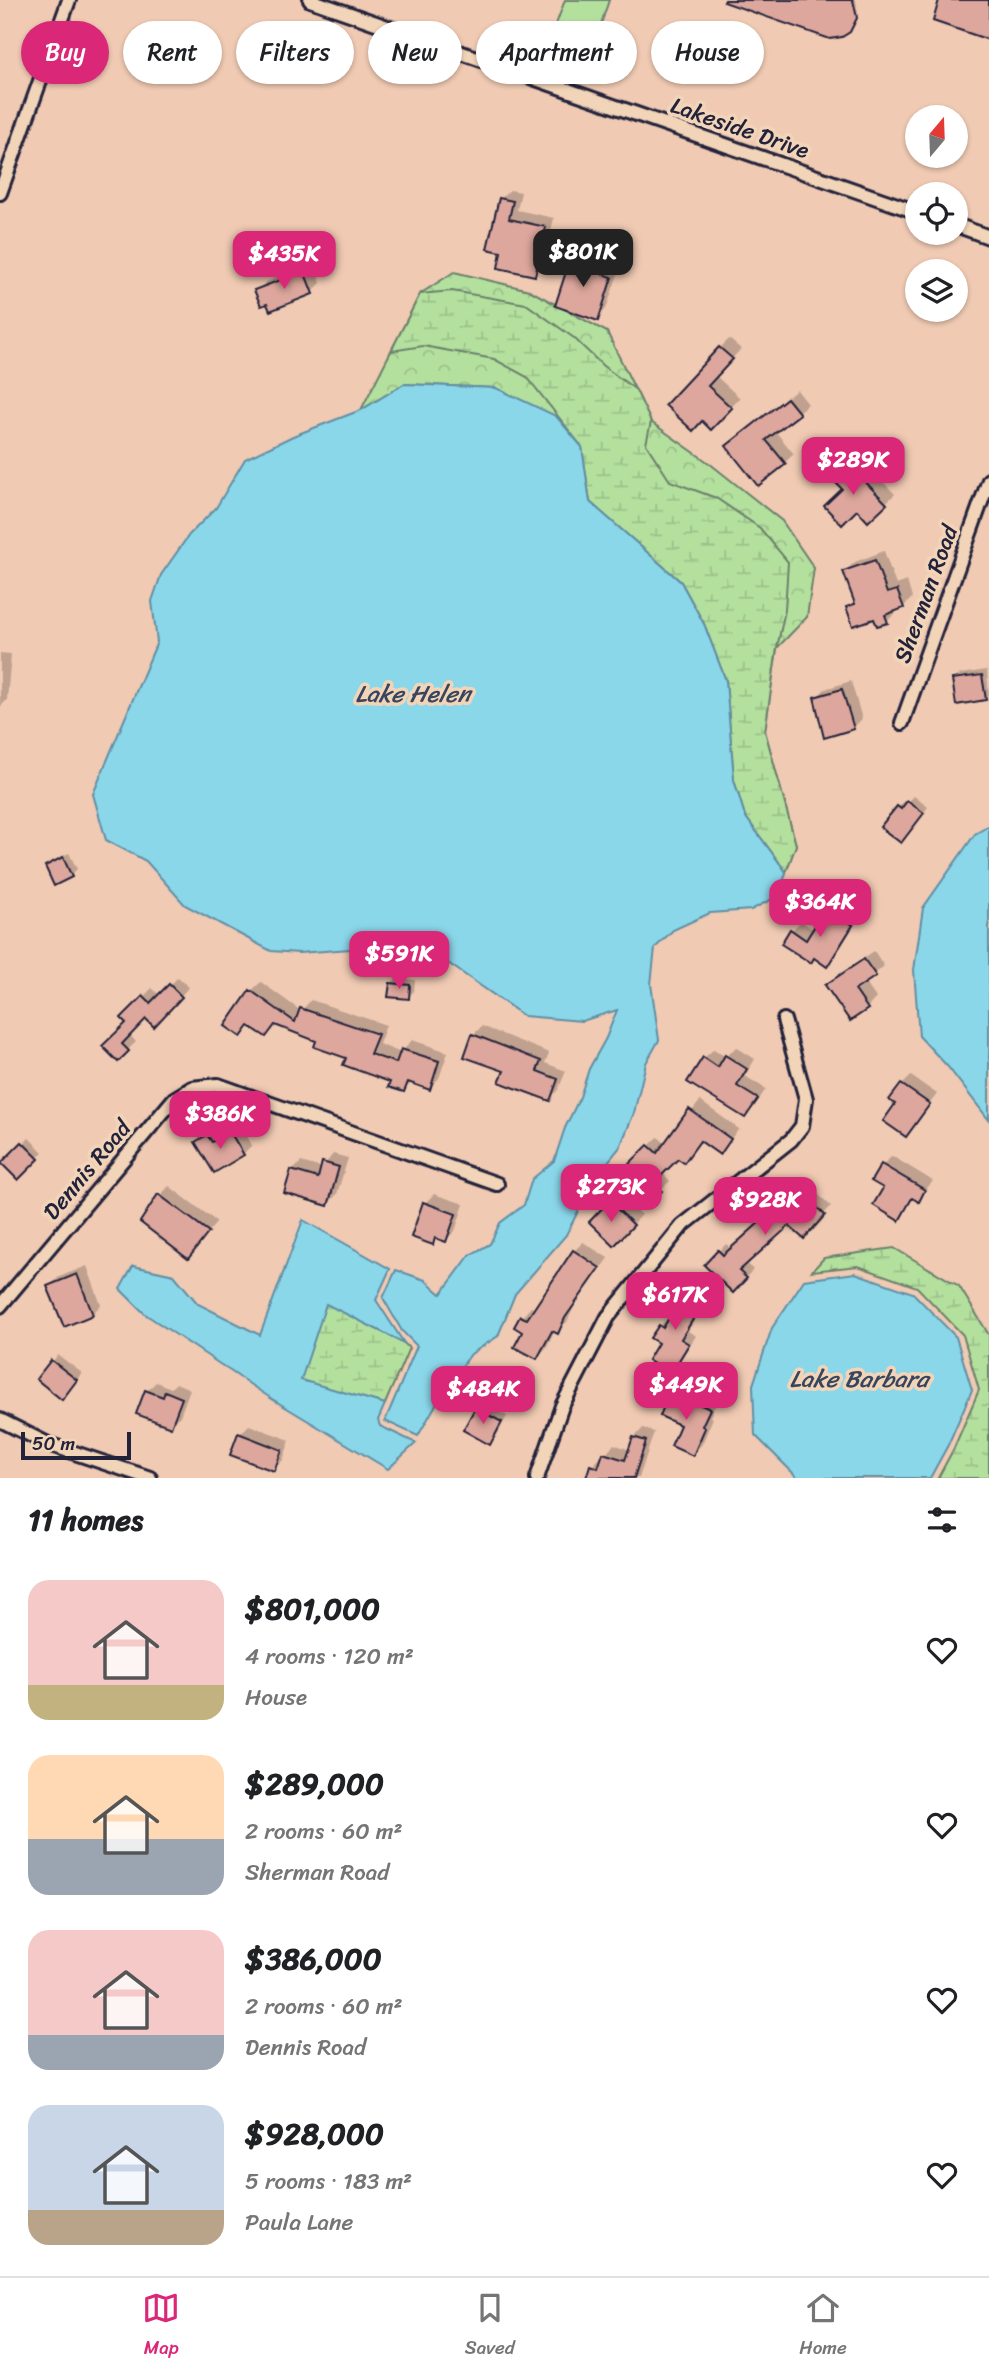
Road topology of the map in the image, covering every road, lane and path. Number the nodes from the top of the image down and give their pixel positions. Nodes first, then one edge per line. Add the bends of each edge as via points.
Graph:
1 (69, 0) edge
2 (310, 0) edge
3 (0, 193) edge
4 (905, 208) edge
5 (968, 229) edge
6 (989, 237) edge
7 (989, 480) edge
8 (902, 723) dead end
9 (784, 1020) dead end
10 (498, 1184) dead end
11 (0, 1306) edge
12 (2, 1421) edge
13 (150, 1478) edge
14 (537, 1478) edge

1 - 3 street
2 - 4 street, Lakeside Drive
5 - 6 street
7 - 8 street, Sherman Road
9 - 14 street via 806,1099 802,1126 791,1140 682,1226 608,1317 562,1406
10 - 11 street, Dennis Road via 218,1085 192,1088 174,1099
12 - 13 street via 48,1444

